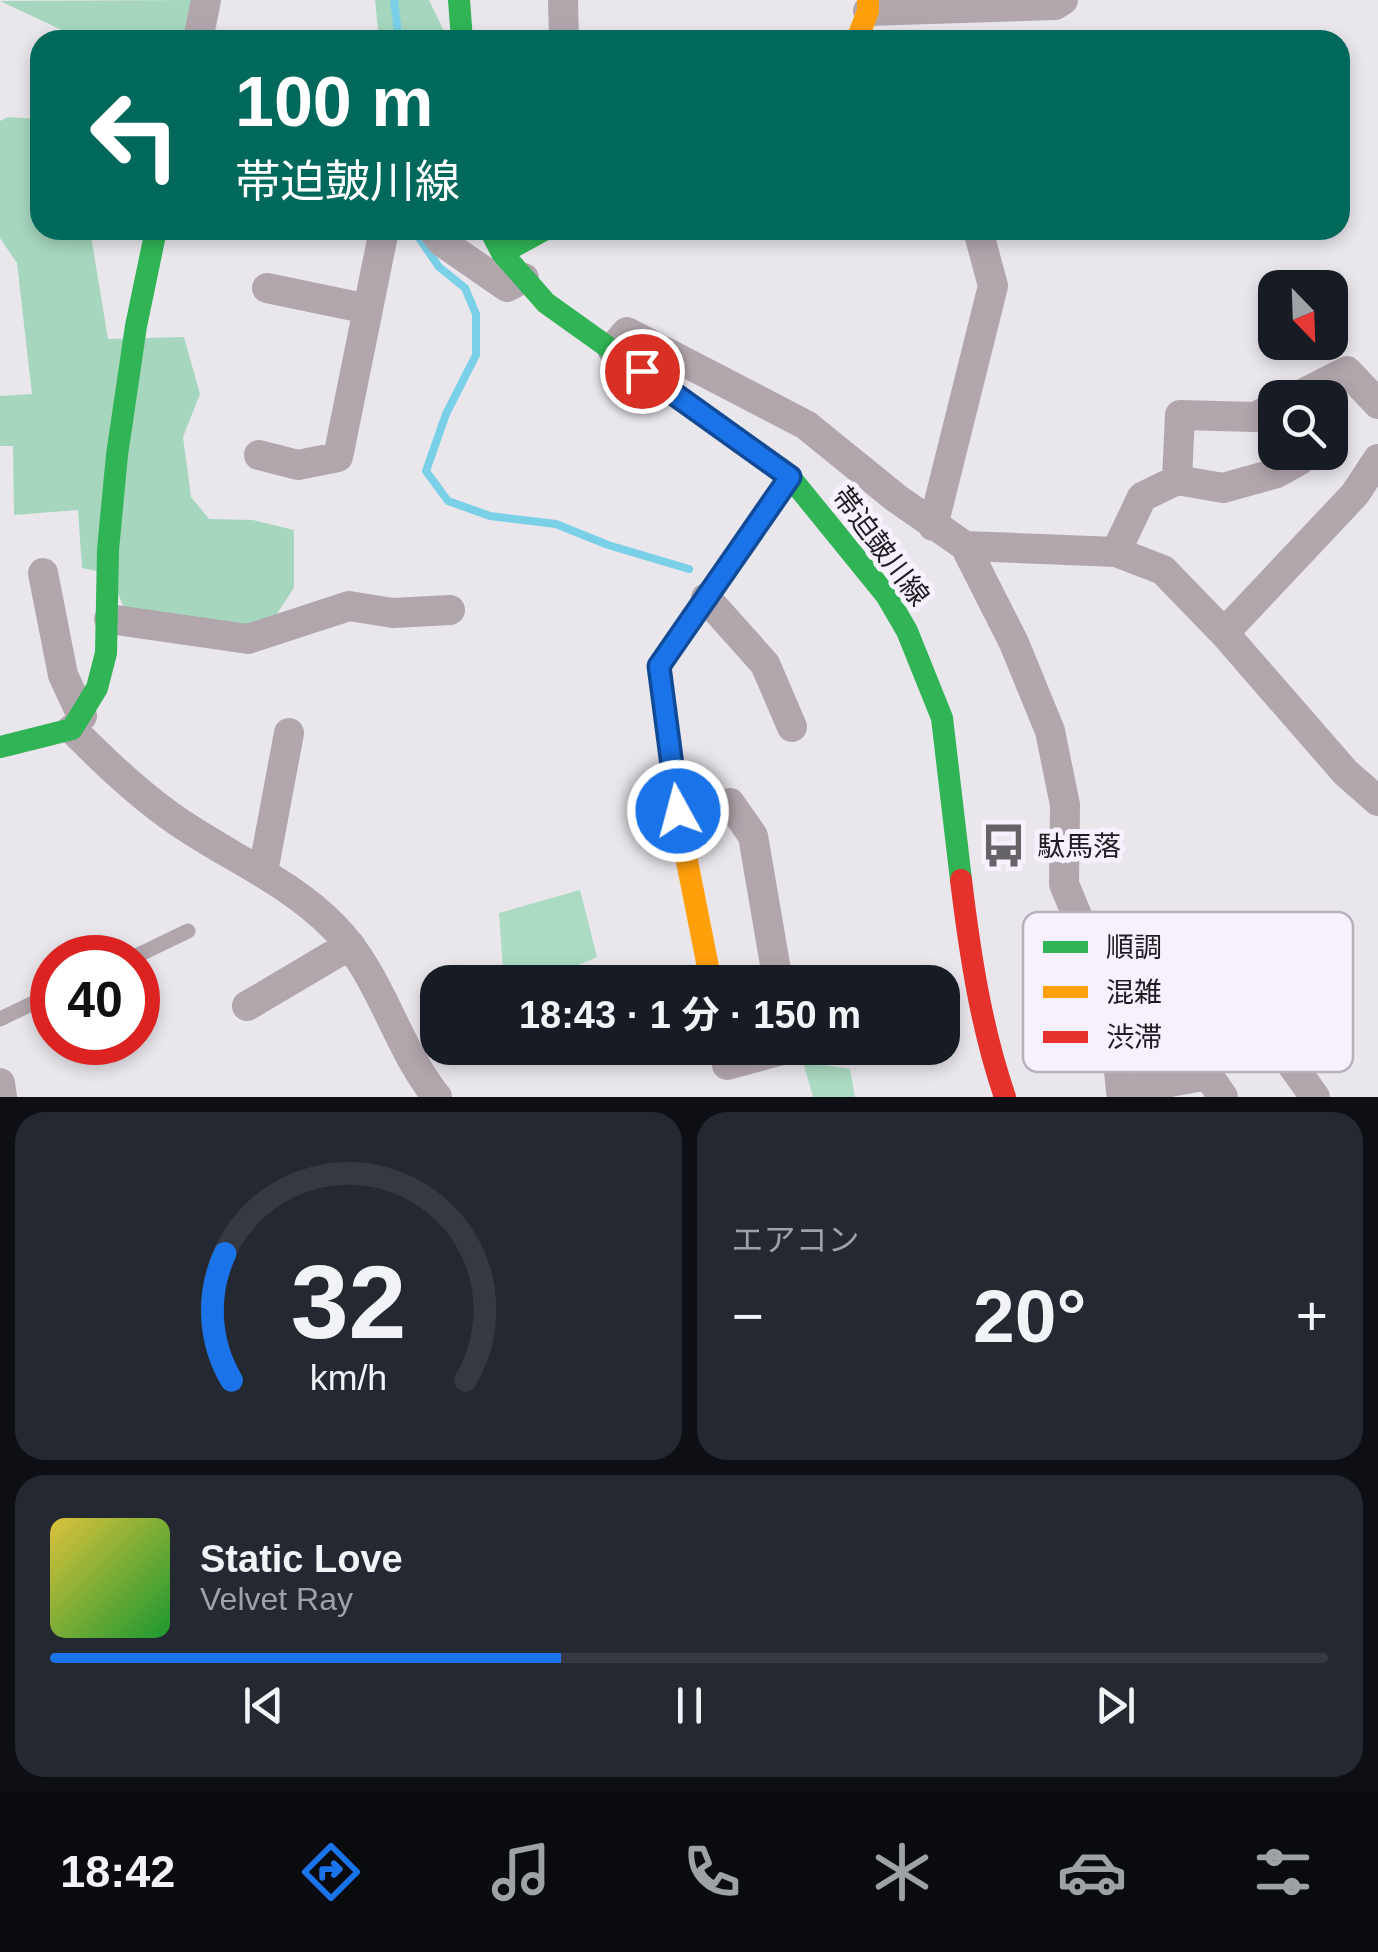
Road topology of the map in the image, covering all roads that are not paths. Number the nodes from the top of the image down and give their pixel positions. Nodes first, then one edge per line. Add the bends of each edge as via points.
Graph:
1 (206, 0) edge
2 (459, 0) edge
3 (563, 0) edge
4 (1063, 0) edge
5 (993, 3) edge
6 (868, 6) edge
7 (200, 30) edge
8 (461, 30) edge
9 (564, 30) edge
10 (860, 30) edge
11 (154, 240) edge
12 (382, 240) edge
13 (441, 240) edge
14 (495, 240) edge
15 (526, 240) edge
16 (981, 240) edge
17 (502, 253) junction
18 (524, 278) junction
19 (267, 288) dead end
20 (368, 309) junction
21 (612, 350) junction
22 (1329, 380) edge
23 (1378, 404) edge
24 (1258, 416) edge
25 (259, 455) dead end
26 (1378, 459) edge
27 (1282, 470) edge
28 (790, 477) junction
29 (1177, 480) junction
30 (933, 526) junction
31 (965, 546) junction
32 (1116, 552) junction
33 (43, 573) dead end
34 (706, 598) junction
35 (450, 610) dead end
36 (109, 619) junction
37 (1224, 633) junction
38 (77, 723) junction
39 (792, 726) dead end
40 (290, 732) dead end
41 (0, 748) edge
42 (1378, 801) edge
43 (678, 811) junction
44 (262, 872) junction
45 (1076, 912) edge
46 (188, 932) dead end
47 (350, 944) junction
48 (160, 945) edge
49 (708, 965) edge
50 (775, 965) edge
51 (30, 1005) edge
52 (247, 1006) dead end
53 (0, 1019) edge
54 (1120, 1072) edge
55 (1297, 1072) edge
56 (0, 1083) edge
57 (2, 1097) edge
58 (438, 1097) edge
59 (1005, 1097) edge
60 (1223, 1097) edge
61 (1315, 1097) edge

1 - 7 street
2 - 8 street
3 - 9 street
4 - 5 street
5 - 6 street
6 - 10 street
11 - 36 street via 113,486
12 - 20 street
13 - 18 street via 507,287
14 - 17 street, 帯迫皷川線
15 - 17 street
16 - 30 street via 993,286
17 - 18 street, 帯迫皷川線
18 - 21 street, 帯迫皷川線 via 574,326
19 - 20 street
20 - 25 street via 338,458 298,465
21 - 28 street, 帯迫皷川線
21 - 30 street via 627,332 806,425
22 - 23 street via 1347,371
24 - 29 street via 1180,415
26 - 37 street via 1355,494
27 - 29 street via 1222,488
28 - 34 street
28 - 59 street, 帯迫皷川線 via 886,594 942,718 968,940 988,1048
29 - 32 street via 1142,497
30 - 31 street
31 - 32 street
31 - 45 street via 1050,732 1064,806 1064,884
32 - 37 street via 1162,570
33 - 38 street
34 - 39 street via 765,664
34 - 43 street via 659,666
35 - 36 street via 393,613 349,606 248,639
36 - 38 street via 109,652 97,694
37 - 42 street
38 - 41 street
38 - 44 street via 125,781
40 - 44 street
43 - 49 street
43 - 50 street via 730,803 753,836
44 - 47 street via 302,897
46 - 48 lane
47 - 52 street
47 - 58 street
51 - 53 lane
54 - 60 street via 1122,1091 1208,1075
55 - 61 street
56 - 57 street

